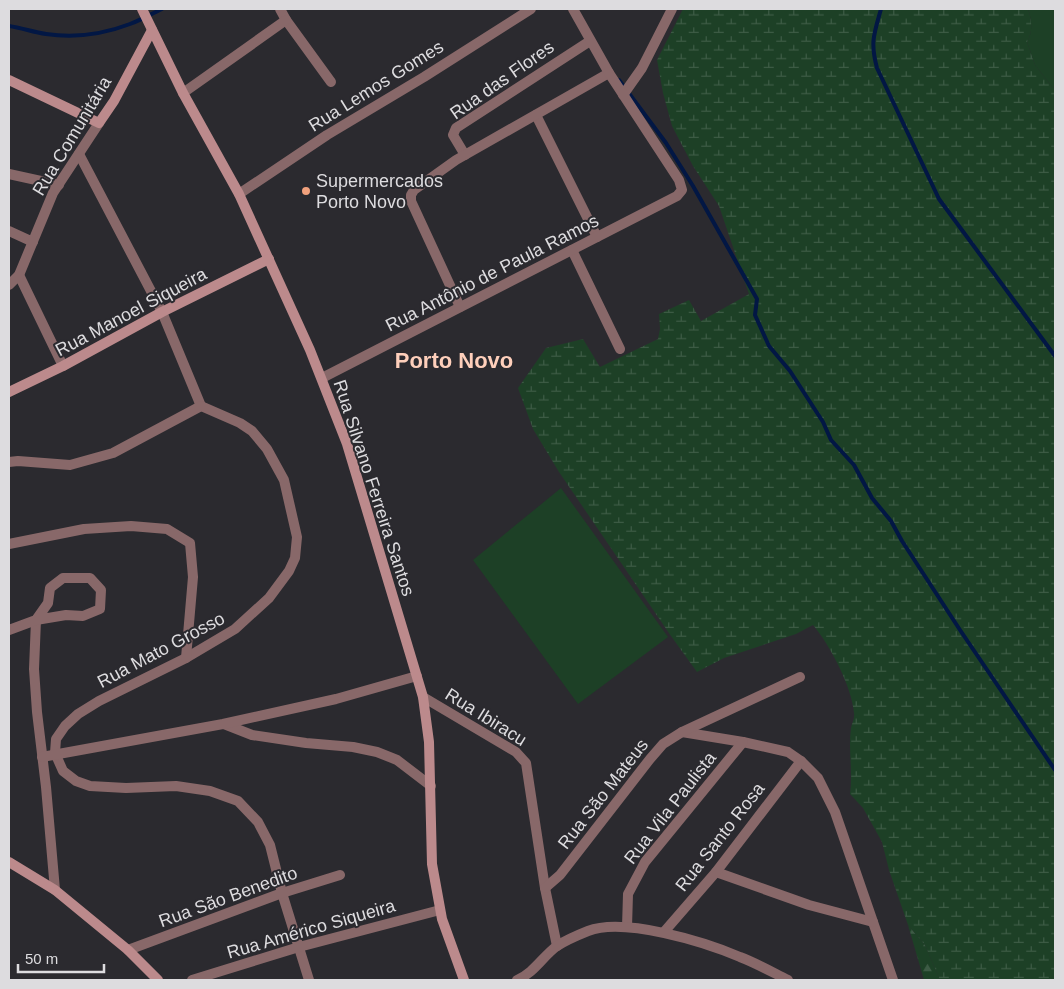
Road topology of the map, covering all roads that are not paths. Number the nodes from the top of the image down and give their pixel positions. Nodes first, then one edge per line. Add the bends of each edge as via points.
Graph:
1 (142, 9) edge
2 (280, 9) edge
3 (531, 9) edge
4 (573, 9) edge
5 (672, 9) edge
6 (517, 13) edge
7 (286, 20) junction
8 (152, 30) junction
9 (590, 40) junction
10 (608, 74) junction
11 (9, 80) edge
12 (331, 82) dead end
13 (183, 93) junction
14 (623, 95) junction
15 (536, 115) junction
16 (99, 122) junction
17 (79, 154) junction
18 (465, 155) junction
19 (9, 174) edge
20 (59, 185) junction
21 (239, 194) junction
22 (9, 231) edge
23 (597, 237) junction
24 (33, 242) junction
25 (572, 250) junction
26 (269, 259) junction
27 (19, 275) junction
28 (9, 285) edge
29 (460, 307) junction
30 (162, 312) junction
31 (620, 349) dead end
32 (63, 366) junction
33 (322, 378) junction
34 (9, 392) edge
35 (200, 406) junction
36 (9, 462) edge
37 (9, 544) edge
38 (36, 620) junction
39 (9, 630) edge
40 (186, 658) junction
41 (417, 676) junction
42 (800, 678) dead end
43 (423, 697) junction
44 (223, 724) junction
45 (682, 732) junction
46 (743, 742) junction
47 (56, 753) junction
48 (42, 757) junction
49 (801, 761) junction
50 (431, 786) junction
51 (9, 862) edge
52 (716, 872) junction
53 (340, 875) dead end
54 (545, 888) junction
55 (55, 890) junction
56 (282, 893) junction
57 (440, 910) junction
58 (873, 922) junction
59 (626, 927) junction
60 (664, 932) junction
61 (558, 946) junction
62 (299, 947) junction
63 (128, 950) junction
64 (521, 979) edge
65 (158, 980) edge
66 (192, 980) edge
67 (309, 980) edge
68 (464, 980) edge
69 (535, 980) edge
70 (788, 980) edge
71 (893, 980) edge

1 - 8 street, Rua Silvano Ferreira Santos
2 - 7 street
3 - 6 street, Rua Lemos Gomes
4 - 9 street
5 - 14 street via 642,68
6 - 21 street, Rua Lemos Gomes via 424,77 327,135
7 - 12 street
7 - 13 street
8 - 13 street, Rua Silvano Ferreira Santos
8 - 16 street, Rua Comunitária via 114,101
9 - 10 street
9 - 18 street, Rua das Flores via 456,128 453,135
10 - 14 street
10 - 15 street
11 - 16 street
13 - 21 street, Rua Silvano Ferreira Santos
14 - 23 street, Rua Antônio de Paula Ramos via 682,190 677,196
15 - 18 street
15 - 23 street
16 - 17 street, Rua Comunitária
17 - 20 street, Rua Comunitária
17 - 30 street
18 - 29 street via 410,196
19 - 20 street
20 - 24 street, Rua Comunitária
21 - 26 street, Rua Silvano Ferreira Santos
22 - 24 street
23 - 25 street, Rua Antônio de Paula Ramos
24 - 27 street, Rua Comunitária
25 - 29 street, Rua Antônio de Paula Ramos
25 - 31 street
26 - 30 street, Rua Manoel Siqueira
26 - 33 street, Rua Silvano Ferreira Santos
27 - 28 street, Rua Comunitária
27 - 32 street
29 - 33 street, Rua Antônio de Paula Ramos
30 - 32 street, Rua Manoel Siqueira
30 - 35 street
32 - 34 street, Rua Manoel Siqueira
33 - 41 street, Rua Silvano Ferreira Santos via 347,444
35 - 36 street via 113,453 70,465
35 - 40 street, Rua Mato Grosso via 240,423 252,431 267,449 284,480 297,544 289,571 269,598 236,629
37 - 40 street via 84,529 131,526 167,529 190,543 193,577
38 - 38 street via 48,604 50,588 63,578 90,578 101,590 100,609 83,616
38 - 39 street
38 - 48 street via 34,669
40 - 47 street, Rua Mato Grosso via 78,714 56,739
41 - 43 street, Rua Silvano Ferreira Santos
41 - 44 street via 336,699
42 - 45 street, Rua São Mateus
43 - 50 street, Rua Silvano Ferreira Santos
43 - 54 street, Rua Ibiracu via 516,752 526,763
44 - 47 street
44 - 50 street via 252,735 377,752 397,760
45 - 46 street
45 - 54 street, Rua São Mateus via 663,744 560,875
46 - 49 street via 788,752
46 - 59 street, Rua Vila Paulista via 645,862 628,894
47 - 48 street
47 - 56 street via 63,771 90,786 176,786 210,791 238,801 258,822 270,844
48 - 55 street
49 - 52 street, Rua Santo Rosa
49 - 58 street via 818,778 835,812
50 - 57 street, Rua Silvano Ferreira Santos via 432,864
51 - 55 street
52 - 58 street via 809,905
52 - 60 street, Rua Santo Rosa
53 - 56 street, Rua São Benedito
54 - 61 street, Rua Ibiracu
55 - 63 street
56 - 62 street
56 - 63 street, Rua São Benedito
57 - 62 street, Rua Américo Siqueira
57 - 68 street, Rua Silvano Ferreira Santos
58 - 71 street
59 - 60 street
59 - 61 street via 590,930
60 - 70 street via 739,956
61 - 64 street
62 - 66 street, Rua Américo Siqueira
62 - 67 street
63 - 65 street
64 - 69 street

